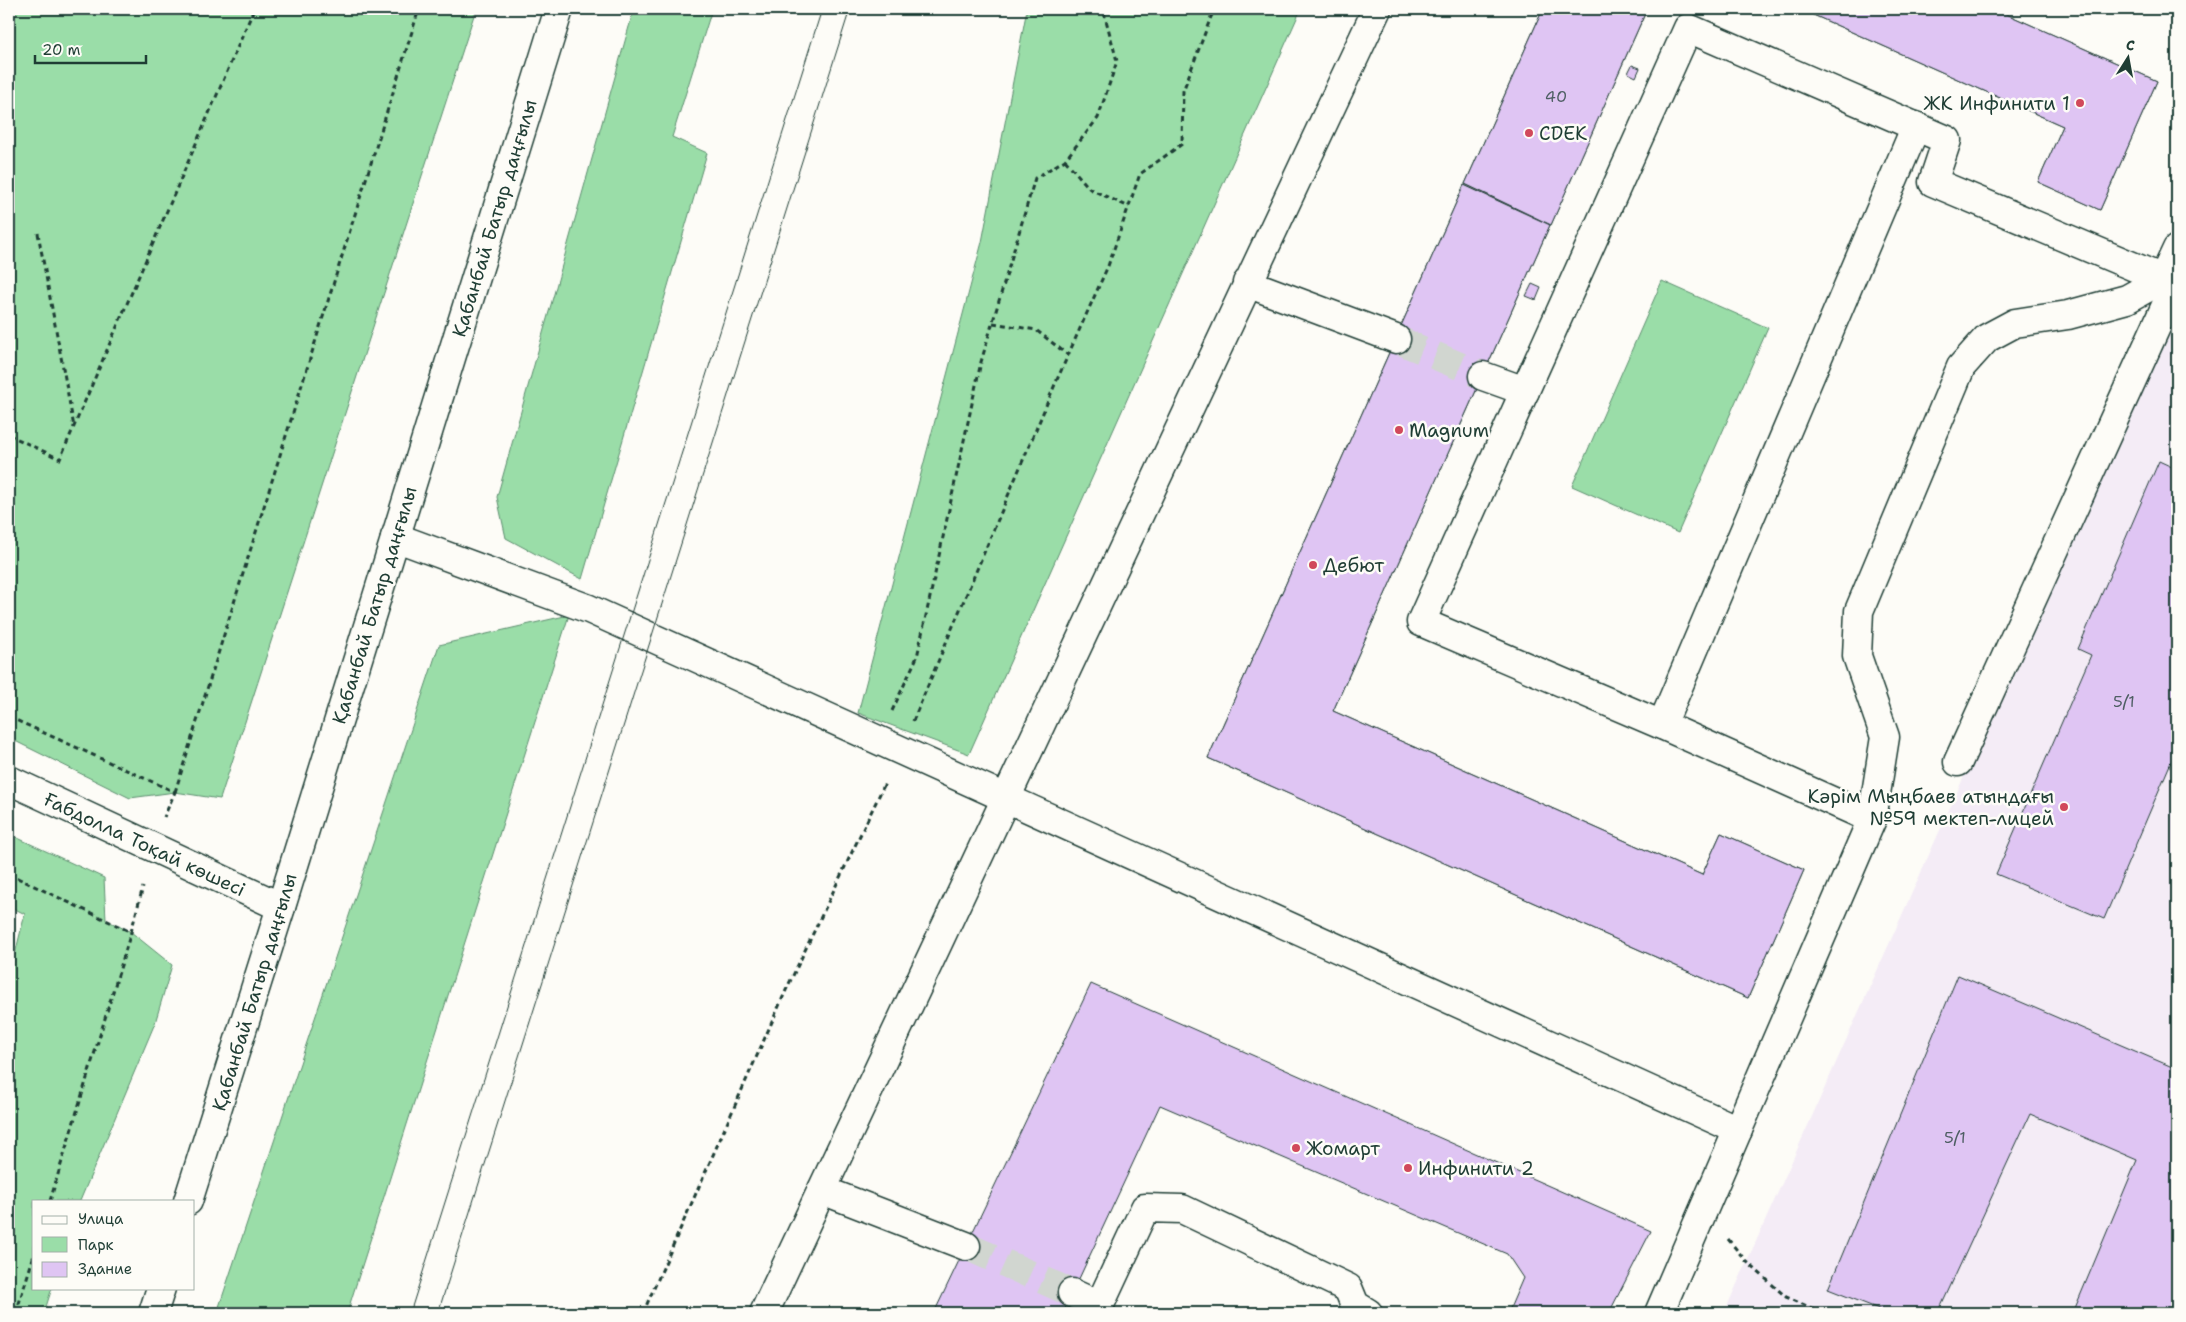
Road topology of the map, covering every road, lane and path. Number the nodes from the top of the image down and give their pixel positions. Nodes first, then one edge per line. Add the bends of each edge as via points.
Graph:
1 (254, 9) edge
2 (419, 9) edge
3 (559, 9) edge
4 (1102, 9) edge
5 (1214, 9) edge
6 (1377, 9) edge
7 (1916, 126) junction
8 (1064, 160) junction
9 (1129, 208) junction
10 (38, 233) dead end
11 (2177, 249) edge
12 (2170, 280) edge
13 (1247, 283) junction
14 (993, 323) junction
15 (1396, 338) tunnel mouth
16 (1068, 355) junction
17 (1483, 376) tunnel mouth
18 (1525, 391) junction
19 (74, 427) junction
20 (9, 434) edge
21 (395, 537) junction
22 (9, 717) edge
23 (1662, 725) junction
24 (889, 746) junction
25 (1958, 762) dead end
26 (9, 780) edge
27 (174, 792) junction
28 (1005, 798) junction
29 (164, 818) dead end
30 (1872, 819) junction
31 (9, 874) edge
32 (142, 887) dead end
33 (281, 907) junction
34 (132, 932) junction
35 (1738, 1130) junction
36 (822, 1190) junction
37 (50, 1200) edge
38 (188, 1200) edge
39 (1704, 1209) junction
40 (966, 1246) tunnel mouth
41 (32, 1261) edge
42 (160, 1290) edge
43 (1072, 1293) tunnel mouth
44 (1098, 1309) edge
45 (644, 1311) edge
46 (16, 1313) edge
47 (153, 1313) edge
48 (653, 1313) edge
49 (764, 1313) edge
50 (1367, 1313) edge
51 (1659, 1313) edge
52 (1823, 1313) edge

1 - 19 path
2 - 27 path
3 - 21 main road, Қабанбай Батыр даңғылы
4 - 8 path via 1117,61 1098,118
5 - 9 path via 1183,91 1182,144 1140,174
6 - 13 main road
7 - 12 main road via 1947,140 1933,182
7 - 18 main road via 1688,28
7 - 23 main road
8 - 9 path via 1090,189
8 - 14 path via 1035,178
9 - 16 path via 1108,266
10 - 19 path
11 - 12 main road
12 - 25 main road
12 - 30 main road via 2126,299 2068,315 2015,323 1987,338 1961,367 1859,612 1857,656 1885,737
13 - 15 main road
13 - 28 main road
14 - 16 path via 1036,330
14 - 24 path via 981,362 917,657
16 - 24 path
17 - 18 main road
18 - 23 main road via 1421,622
19 - 20 path via 60,459
21 - 24 main road via 589,609
21 - 33 main road, Қабанбай Батыр даңғылы
22 - 27 path
23 - 30 main road
24 - 28 main road
24 - 45 path
26 - 33 main road, Ғабдолла Тоқай көшесі
27 - 29 path
28 - 35 main road
28 - 36 main road
30 - 35 main road
31 - 34 path
32 - 34 path
33 - 38 main road, Қабанбай Батыр даңғылы
34 - 37 path
35 - 39 main road
36 - 40 main road
36 - 49 main road
39 - 51 main road
39 - 52 path via 1745,1260 1786,1297
41 - 46 path
42 - 47 main road
43 - 44 main road
44 - 50 main road via 1145,1208 1182,1209 1348,1288 1356,1305
45 - 48 path

